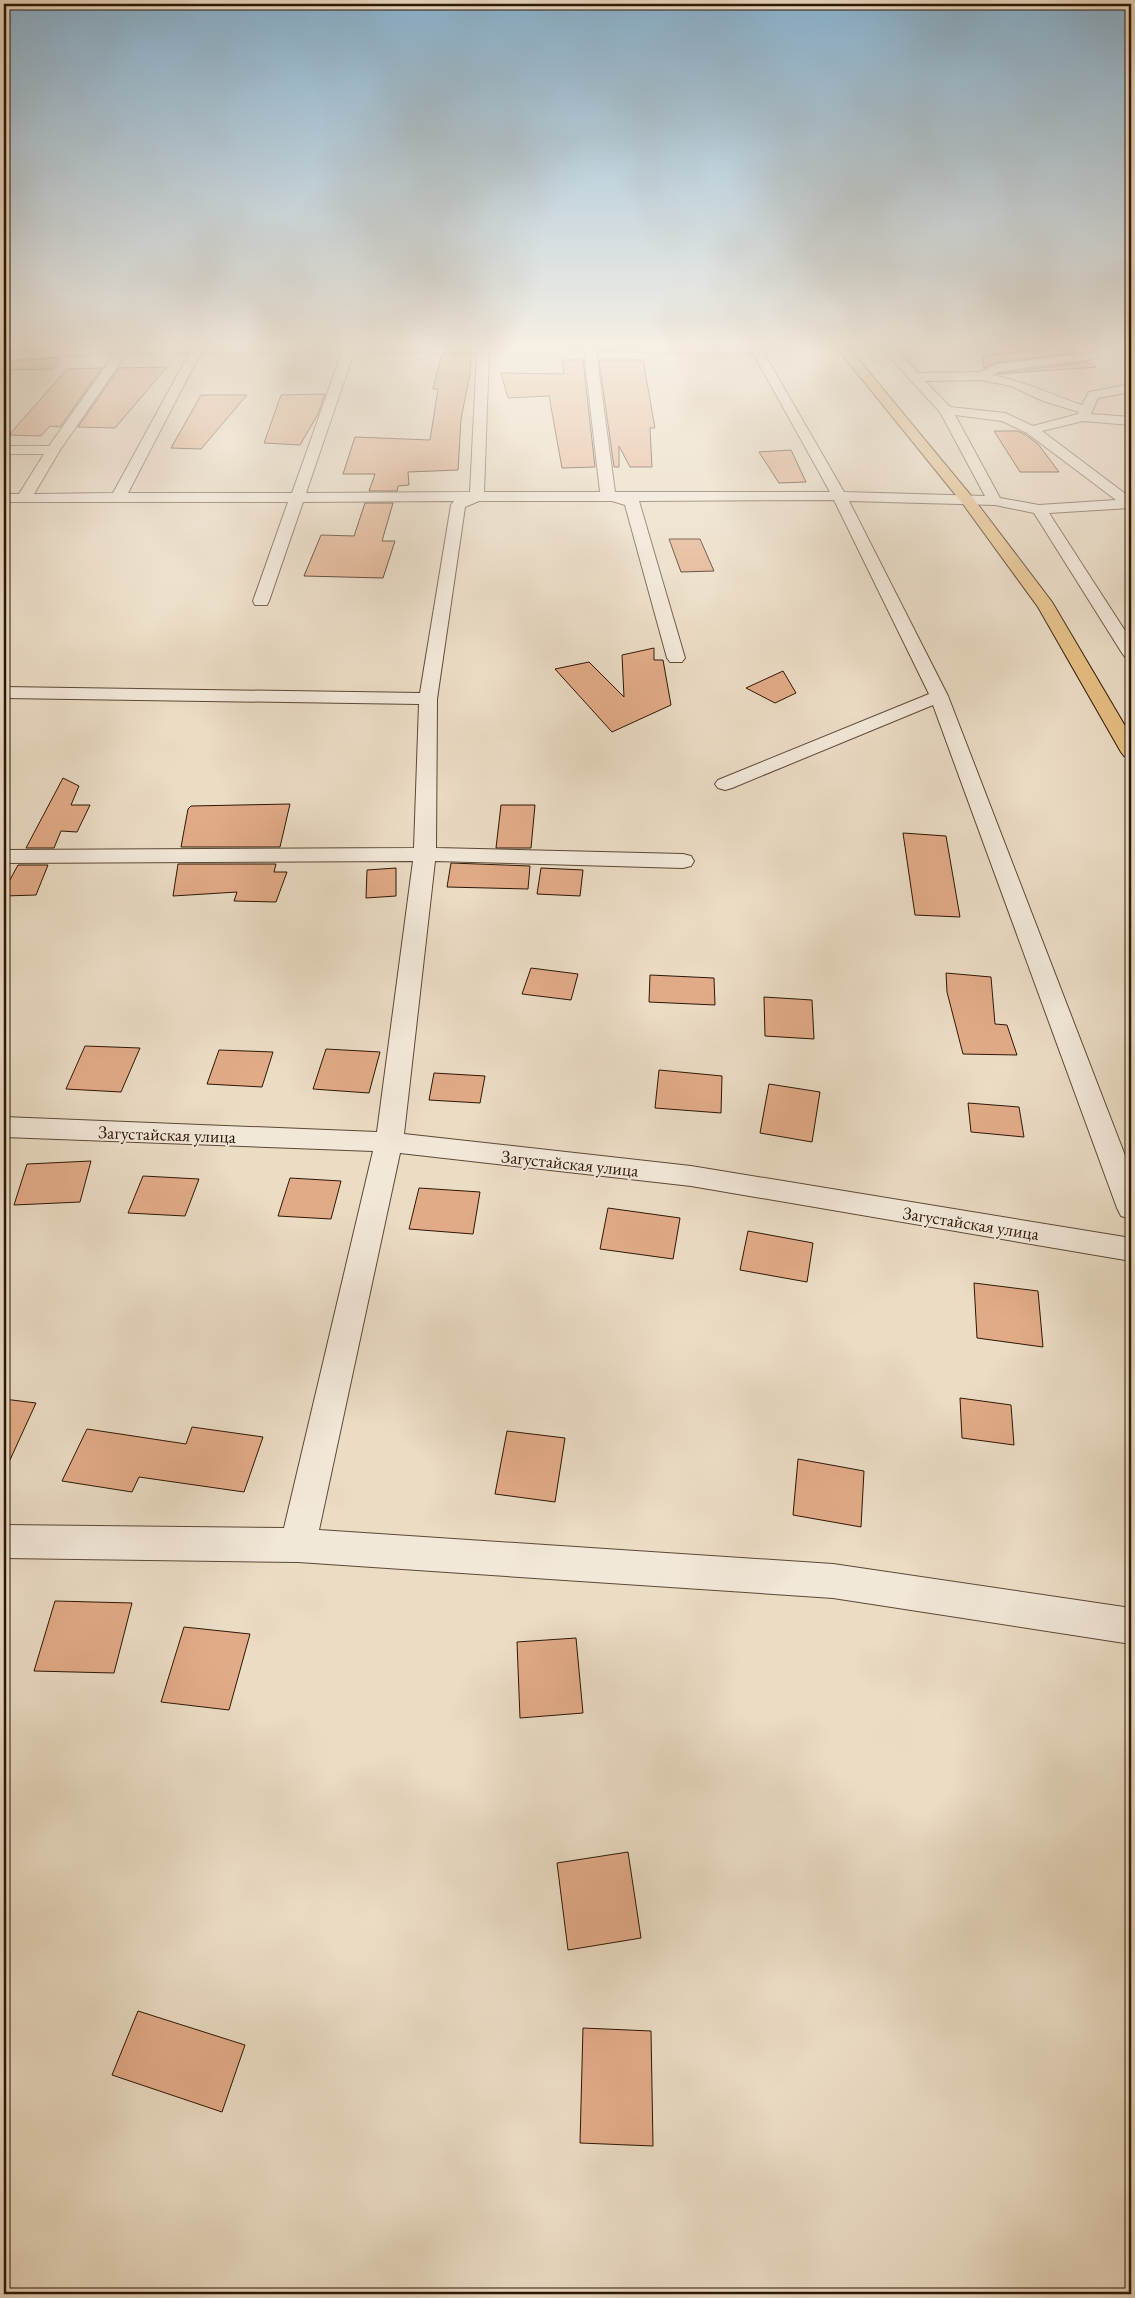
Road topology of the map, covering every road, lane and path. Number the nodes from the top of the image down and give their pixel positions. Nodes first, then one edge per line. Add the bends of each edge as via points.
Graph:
1 (144, 449) edge
2 (315, 449) edge
3 (479, 449) edge
4 (602, 449) edge
5 (815, 449) edge
6 (926, 449) edge
7 (967, 449) edge
8 (1058, 449) edge
9 (4, 450) edge
10 (53, 450) joint
11 (608, 495) junction
12 (838, 496) junction
13 (477, 497) junction
14 (4, 498) edge
15 (24, 498) junction
16 (118, 498) junction
17 (298, 498) junction
18 (968, 501) junction
19 (995, 501) junction
20 (1131, 504) edge
21 (1039, 508) junction
22 (261, 601) dead end
23 (1131, 653) edge
24 (676, 658) dead end
25 (4, 693) edge
26 (939, 696) junction
27 (428, 699) junction
28 (1131, 752) edge
29 (725, 784) dead end
30 (426, 854) junction
31 (4, 857) edge
32 (683, 861) dead end
33 (4, 1127) edge
34 (389, 1142) junction
35 (1131, 1208) edge
36 (1131, 1250) edge
37 (4, 1542) edge
38 (298, 1545) junction
39 (1131, 1626) edge

1 - 16 street
2 - 17 street
3 - 13 street
4 - 11 street
5 - 12 street
6 - 18 main road
7 - 19 street
8 - 20 street
9 - 10 street
10 - 15 street
11 - 12 street
11 - 13 street
11 - 24 street via 632,502
12 - 18 street
12 - 26 street
13 - 17 street
13 - 27 street via 458,505
14 - 15 street
15 - 16 street
16 - 17 street
17 - 22 street
18 - 19 street
18 - 28 main road via 1046,606
19 - 21 street
20 - 21 street
21 - 23 street
25 - 27 street
26 - 29 street
26 - 35 street
27 - 30 street
30 - 31 street
30 - 32 street
30 - 34 street
33 - 34 street, Загустайская улица
34 - 36 street, Загустайская улица via 691,1176
34 - 38 street
37 - 38 street
38 - 39 street via 833,1582

